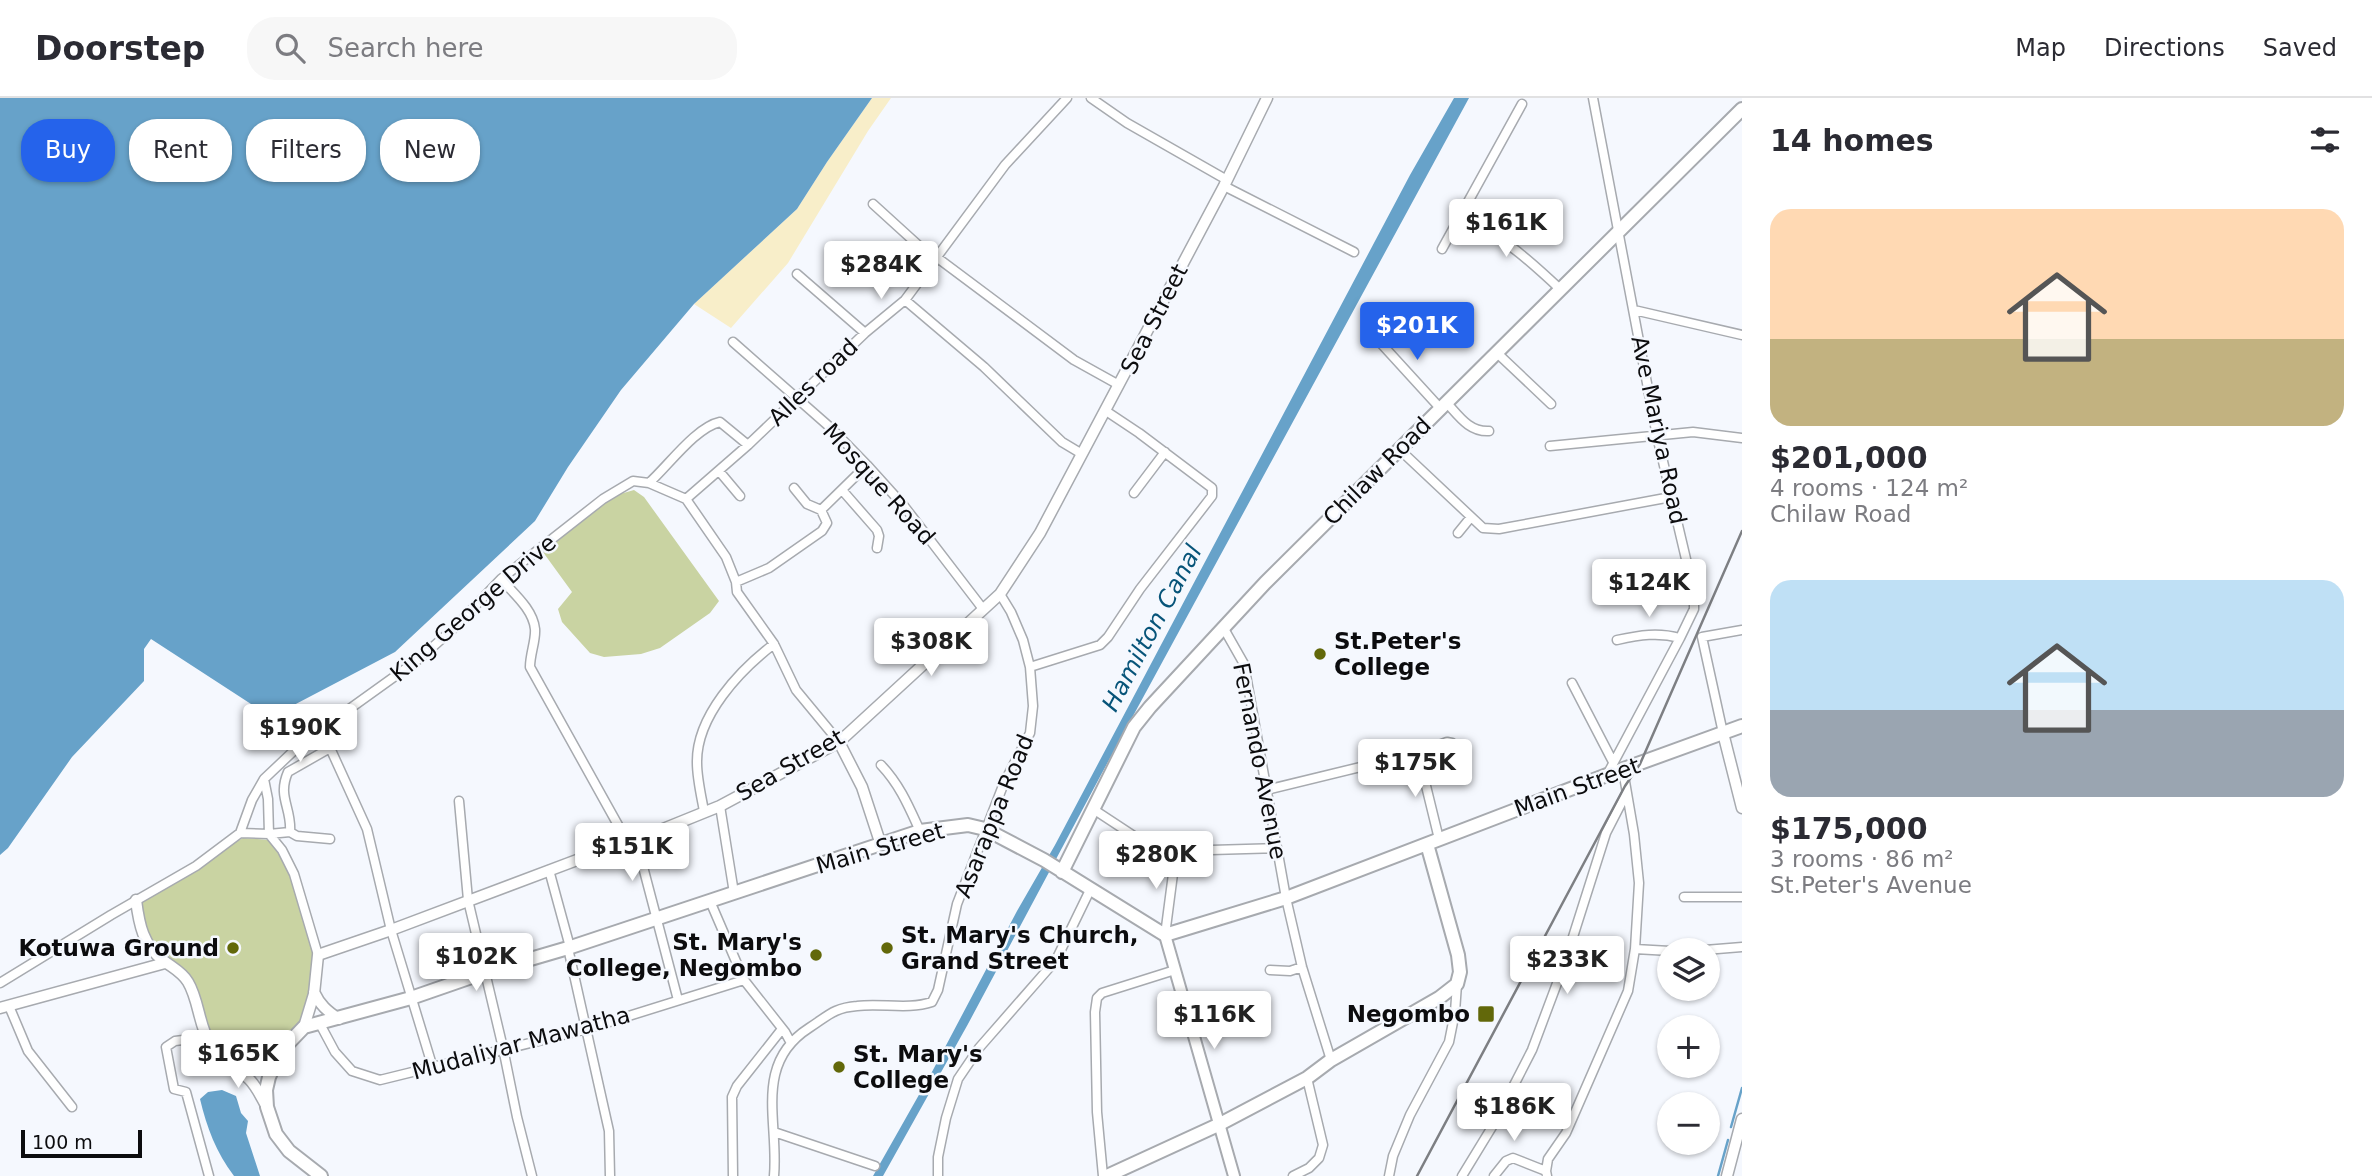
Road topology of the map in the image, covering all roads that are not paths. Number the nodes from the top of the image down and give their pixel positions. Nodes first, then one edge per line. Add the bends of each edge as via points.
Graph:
1 (1067, 98) edge
2 (1091, 98) edge
3 (1267, 98) edge
4 (1594, 98) edge
5 (1522, 104) dead end
6 (1742, 109) edge
7 (1225, 183) junction
8 (873, 204) dead end
9 (1461, 216) junction
10 (1620, 231) junction
11 (1441, 249) dead end
12 (1354, 251) dead end
13 (936, 256) junction
14 (797, 274) dead end
15 (1561, 290) junction
16 (905, 300) junction
17 (1634, 310) junction
18 (1386, 316) dead end
19 (865, 333) junction
20 (1742, 335) edge
21 (733, 342) dead end
22 (1496, 352) junction
23 (1119, 385) junction
24 (796, 398) junction
25 (1551, 404) dead end
26 (1443, 405) junction
27 (1106, 411) junction
28 (1489, 431) dead end
29 (1657, 436) junction
30 (1742, 438) edge
31 (748, 445) junction
32 (1550, 446) dead end
33 (1399, 449) junction
34 (1165, 452) junction
35 (1082, 454) junction
36 (867, 465) junction
37 (719, 471) junction
38 (649, 483) junction
39 (794, 488) dead end
40 (842, 490) junction
41 (1134, 493) dead end
42 (740, 496) dead end
43 (1671, 497) junction
44 (686, 499) junction
45 (821, 510) junction
46 (1471, 517) junction
47 (1458, 533) dead end
48 (877, 548) dead end
49 (501, 579) junction
50 (736, 582) junction
51 (1000, 594) junction
52 (983, 609) junction
53 (1223, 627) junction
54 (1742, 630) edge
55 (1680, 638) junction
56 (1617, 640) dead end
57 (774, 644) junction
58 (1030, 667) junction
59 (1572, 683) dead end
60 (1742, 726) edge
61 (321, 728) junction
62 (1723, 733) junction
63 (839, 742) junction
64 (330, 748) junction
65 (1418, 753) junction
66 (881, 765) dead end
67 (1618, 766) junction
68 (1462, 770) dead end
69 (264, 779) junction
70 (1266, 790) junction
71 (1626, 794) junction
72 (458, 801) dead end
73 (720, 806) junction
74 (1742, 808) edge
75 (1093, 809) junction
76 (704, 811) junction
77 (985, 830) junction
78 (920, 831) junction
79 (290, 832) junction
80 (240, 833) junction
81 (269, 834) junction
82 (330, 839) dead end
83 (632, 841) junction
84 (1433, 842) junction
85 (881, 845) junction
86 (1277, 848) junction
87 (1176, 851) junction
88 (549, 870) junction
89 (1062, 872) junction
90 (1091, 888) junction
91 (734, 893) junction
92 (1684, 897) dead end
93 (1742, 897) edge
94 (1286, 898) junction
95 (136, 900) junction
96 (468, 900) junction
97 (710, 901) junction
98 (657, 919) junction
99 (391, 930) junction
100 (1165, 935) junction
101 (1742, 947) edge
102 (569, 948) junction
103 (1635, 949) junction
104 (1720, 949) edge
105 (1657, 950) edge
106 (318, 955) junction
107 (165, 962) junction
108 (1302, 967) junction
109 (1175, 970) junction
110 (1270, 970) dead end
111 (486, 972) junction
112 (744, 980) junction
113 (0, 982) edge
114 (1457, 984) junction
115 (314, 991) junction
116 (411, 998) junction
117 (678, 1000) junction
118 (4, 1007) edge
119 (339, 1018) junction
120 (320, 1024) junction
121 (304, 1027) junction
122 (587, 1028) junction
123 (782, 1029) junction
124 (206, 1037) junction
125 (791, 1043) junction
126 (503, 1048) junction
127 (280, 1052) junction
128 (226, 1060) junction
129 (1331, 1060) junction
130 (432, 1065) junction
131 (1307, 1078) junction
132 (72, 1107) dead end
133 (267, 1107) junction
134 (1742, 1119) edge
135 (1218, 1125) junction
136 (774, 1132) junction
137 (1740, 1138) edge
138 (875, 1166) dead end
139 (1547, 1174) edge
140 (208, 1176) edge
141 (321, 1176) edge
142 (532, 1176) edge
143 (610, 1176) edge
144 (733, 1176) edge
145 (774, 1176) edge
146 (938, 1176) edge
147 (1105, 1176) edge
148 (1234, 1176) edge
149 (1293, 1176) edge
150 (1389, 1176) edge
151 (1462, 1176) edge
152 (1494, 1176) edge
153 (1727, 1176) edge

1 - 13 street, Alles road via 1005,165
2 - 7 street
3 - 7 street, Sea Street
4 - 10 street, Ave Mariya Road
5 - 9 street
6 - 10 main road, Chilaw Road
7 - 12 street
7 - 23 street, Sea Street
8 - 13 street via 928,254
9 - 11 street
9 - 15 street via 1518,250
10 - 15 main road, Chilaw Road
10 - 17 street, Ave Mariya Road
13 - 16 street, Alles road
13 - 23 street via 1074,360
14 - 19 street
15 - 22 main road, Chilaw Road
16 - 19 street, Alles road
16 - 35 street via 984,366 1062,442
17 - 20 street
17 - 29 street, Ave Mariya Road
18 - 26 street via 1377,339
19 - 24 street, Alles road
21 - 24 street, Mosque Road
22 - 25 street
22 - 26 main road, Chilaw Road
23 - 27 street, Sea Street
24 - 31 street, Alles road
24 - 36 street, Mosque Road
26 - 28 street via 1471,427
26 - 33 main road, Chilaw Road
27 - 34 street
27 - 35 street, Sea Street
29 - 30 street via 1693,432
29 - 32 street
29 - 43 street, Ave Mariya Road
31 - 37 street, Alles road
31 - 38 street via 720,422 712,423
33 - 46 street
33 - 53 main road, Chilaw Road
34 - 41 street
34 - 58 street via 1212,488 1212,496 1100,645
35 - 51 street, Sea Street via 1040,533
36 - 40 street
36 - 52 street, Mosque Road
37 - 42 street
37 - 44 street, Alles road
38 - 44 street
38 - 49 street, King George Drive via 633,481 603,499
39 - 45 street via 807,505
40 - 45 street
40 - 48 street via 877,530
43 - 46 street via 1499,529 1483,528
43 - 55 street, Ave Mariya Road via 1694,593 1694,608
44 - 50 street via 726,557
45 - 50 street via 827,523 821,531 769,568
46 - 47 street
49 - 61 street, King George Drive via 419,659
49 - 83 street via 531,615 535,631 530,667
50 - 57 street via 737,592
51 - 52 street, Sea Street
51 - 58 street, Asarappa Road via 1023,640
52 - 63 street, Sea Street
53 - 70 street, Fernando Avenue via 1244,664
53 - 75 main road, Chilaw Road via 1134,727
54 - 62 street via 1702,637
55 - 56 street via 1646,634
55 - 67 street, Ave Mariya Road
57 - 63 street via 796,690
57 - 76 street via 742,671 704,731 697,761
58 - 77 street, Asarappa Road via 1030,733
59 - 67 street
60 - 62 main road, Main Street
61 - 64 street
61 - 69 street, King George Drive
62 - 67 main road, Main Street
62 - 74 street
63 - 73 street, Sea Street
63 - 85 street via 862,787
64 - 79 street via 288,772 284,802
64 - 99 street via 367,829
65 - 68 street via 1452,743
65 - 70 street
65 - 84 street
66 - 78 street via 902,791
67 - 71 street
67 - 84 main road, Main Street via 1607,775
69 - 80 street, King George Drive
69 - 81 street
70 - 86 street, Fernando Avenue
71 - 103 street via 1639,883
71 - 151 street via 1606,833 1532,1049
72 - 96 street
73 - 76 street, Sea Street
73 - 91 street
75 - 87 street via 1134,836
75 - 89 main road, Chilaw Road
76 - 83 street, Sea Street
77 - 78 main road, Main Street via 968,825
77 - 89 main road, Main Street
77 - 125 street, Asarappa Road via 957,904 932,1002 836,1009
78 - 85 main road, Main Street
79 - 81 street
79 - 82 street
80 - 81 street
80 - 95 street via 196,866
81 - 106 street via 294,874
83 - 88 street, Sea Street
83 - 98 street
84 - 94 main road, Main Street
84 - 114 main road via 1458,955
85 - 91 main road, Main Street
86 - 87 street
86 - 94 street, Fernando Avenue
87 - 100 street
88 - 96 street, Sea Street
88 - 102 street
89 - 90 main road, Main Street
90 - 100 main road, Main Street
90 - 146 street via 1056,960 958,1079 946,1118
91 - 97 main road, Main Street
92 - 93 street
94 - 100 main road, Main Street
94 - 108 street, Fernando Avenue
95 - 107 street via 142,933 154,954
95 - 113 street
96 - 99 street, Sea Street
96 - 111 street
97 - 98 main road, Main Street
97 - 112 street
98 - 102 main road, Main Street
98 - 117 street
99 - 106 street, Sea Street
99 - 116 street
100 - 109 main road
101 - 104 street
102 - 111 main road, Main Street
102 - 122 street
103 - 105 street
103 - 139 street via 1628,990 1566,1133 1548,1159
106 - 115 street
107 - 118 street
107 - 124 street via 188,981
108 - 110 street
108 - 129 street, Fernando Avenue
109 - 135 main road
109 - 147 street via 1102,993 1097,999 1097,1112
111 - 116 main road, Main Street
111 - 126 street
112 - 117 street, Mudaliyar Mawatha
112 - 123 street
114 - 129 main road
114 - 150 street via 1449,1042 1410,1115
115 - 119 street via 327,1012
115 - 121 street
116 - 119 main road, Main Street
116 - 130 street
117 - 122 street, Mudaliyar Mawatha
118 - 132 street via 28,1051
119 - 120 main road, Main Street
120 - 121 main road, Main Street
120 - 130 street, Mudaliyar Mawatha via 352,1071 380,1080
121 - 127 main road
122 - 126 street, Mudaliyar Mawatha
122 - 143 street via 609,1131
123 - 125 street
123 - 144 street via 732,1097
124 - 128 street
124 - 140 street via 175,1041 166,1047 173,1089 186,1092
125 - 136 street, Asarappa Road via 778,1061 771,1091
126 - 130 street, Mudaliyar Mawatha
126 - 142 street
127 - 128 street via 254,1063
127 - 133 main road via 269,1077
128 - 133 street via 254,1085
129 - 131 main road
131 - 135 main road
131 - 149 street via 1324,1145 1319,1158
133 - 141 main road via 276,1134 289,1151
134 - 137 street
135 - 147 main road
135 - 148 main road
136 - 138 street
136 - 145 street, Asarappa Road
137 - 153 street
139 - 152 street via 1513,1157

